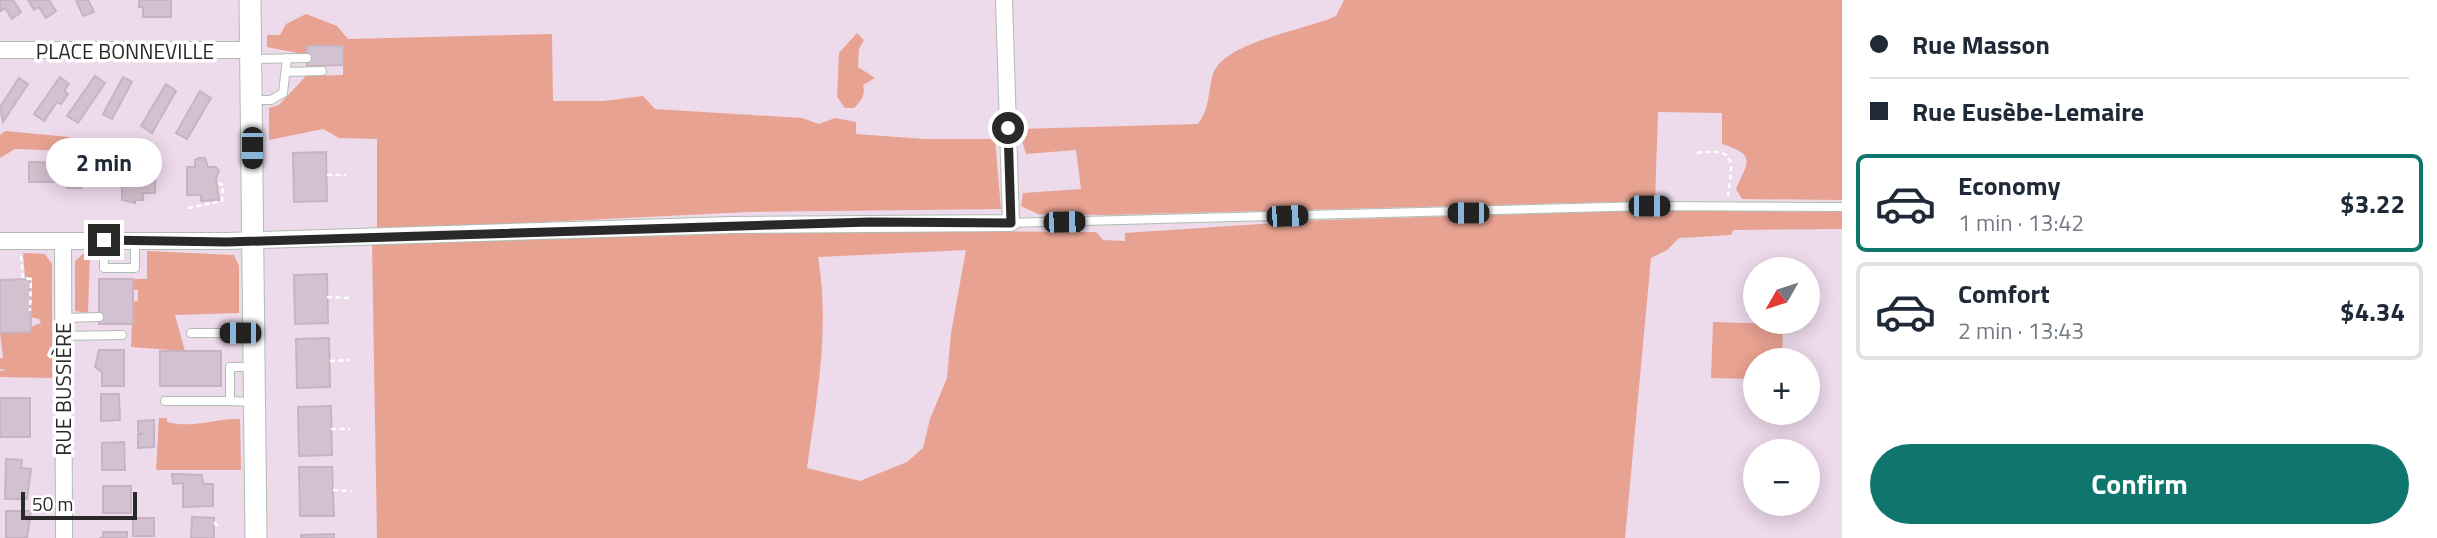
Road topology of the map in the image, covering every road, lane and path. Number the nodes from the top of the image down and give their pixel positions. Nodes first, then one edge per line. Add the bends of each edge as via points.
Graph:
1 (250, 0) edge
2 (1004, 0) edge
3 (0, 50) edge
4 (286, 58) junction
5 (307, 58) dead end
6 (251, 59) junction
7 (322, 71) dead end
8 (286, 72) junction
9 (251, 100) junction
10 (1697, 153) dead end
11 (327, 175) dead end
12 (346, 175) dead end
13 (218, 183) dead end
14 (1727, 206) junction
15 (1842, 207) edge
16 (188, 208) dead end
17 (1011, 223) junction
18 (104, 240) junction
19 (135, 240) junction
20 (0, 241) edge
21 (20, 241) junction
22 (63, 241) junction
23 (253, 241) junction
24 (104, 268) junction
25 (105, 279) dead end
26 (327, 297) dead end
27 (349, 298) dead end
28 (30, 311) dead end
29 (99, 317) dead end
30 (63, 318) junction
31 (191, 333) dead end
32 (254, 333) junction
33 (122, 335) dead end
34 (63, 336) junction
35 (350, 360) dead end
36 (330, 361) dead end
37 (254, 367) junction
38 (165, 401) dead end
39 (230, 401) junction
40 (255, 402) junction
41 (331, 429) dead end
42 (350, 429) dead end
43 (333, 490) dead end
44 (351, 491) dead end
45 (214, 522) dead end
46 (219, 528) dead end
47 (64, 538) edge
48 (256, 538) edge

1 - 6 street
2 - 17 street
3 - 6 street, PLACE BONNEVILLE
4 - 5 lane
4 - 6 lane
4 - 8 lane
6 - 9 street
7 - 8 lane
8 - 9 lane via 286,85 277,98
9 - 23 street
10 - 14 path via 1714,150 1731,160
11 - 12 path
13 - 16 path via 223,185 222,201
14 - 15 lane
14 - 17 lane
17 - 23 street via 746,224
18 - 19 street
18 - 22 street
18 - 24 lane
19 - 23 street
19 - 24 lane via 135,268
20 - 21 street
21 - 22 street
21 - 28 path via 20,275 31,279
22 - 30 street, RUE BUSSIÈRE
23 - 32 street
24 - 25 lane
26 - 27 path
29 - 30 lane
30 - 34 street, RUE BUSSIÈRE
31 - 32 lane
32 - 37 street
33 - 34 lane
34 - 47 street, RUE BUSSIÈRE
35 - 36 path
37 - 39 lane via 230,367 226,379
37 - 40 street
38 - 39 lane
39 - 40 lane
40 - 48 street
41 - 42 path
43 - 44 path
45 - 46 path

